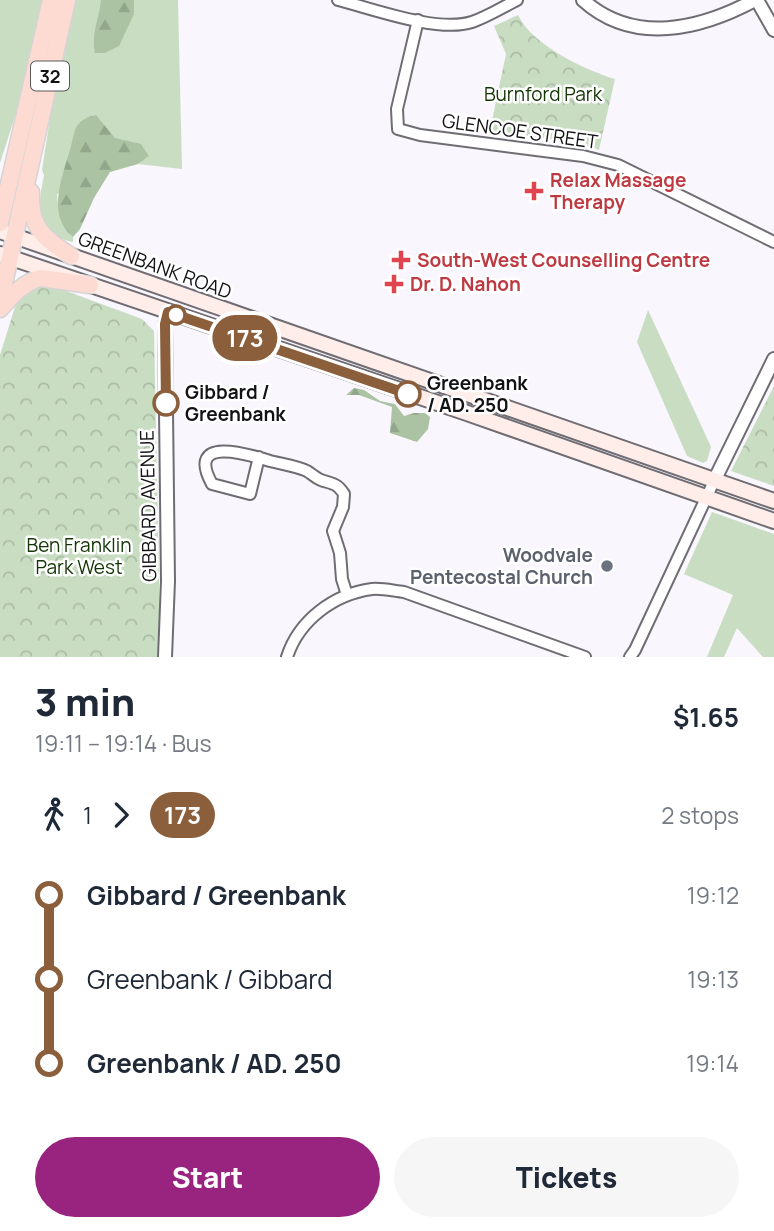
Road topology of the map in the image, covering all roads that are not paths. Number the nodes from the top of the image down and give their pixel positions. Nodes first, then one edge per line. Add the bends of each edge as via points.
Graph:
1 (51, 0) edge
2 (67, 0) edge
3 (338, 0) edge
4 (517, 0) edge
5 (583, 0) edge
6 (756, 0) edge
7 (380, 5) edge
8 (418, 20) junction
9 (774, 30) edge
10 (33, 152) junction
11 (5, 187) edge
12 (0, 223) edge
13 (7, 234) edge
14 (774, 242) edge
15 (5, 256) edge
16 (71, 256) junction
17 (90, 285) junction
18 (0, 302) edge
19 (0, 309) edge
20 (168, 312) junction
21 (246, 318) junction
22 (242, 337) junction
23 (774, 359) edge
24 (259, 457) junction
25 (715, 479) junction
26 (707, 496) junction
27 (774, 501) edge
28 (774, 521) edge
29 (347, 595) junction
30 (165, 657) edge
31 (287, 657) edge
32 (585, 657) edge
33 (630, 657) edge

1 - 11 main road, 32
2 - 10 main road, 32
3 - 7 street
4 - 8 street via 472,22 452,25
5 - 6 street via 608,17 646,29 668,30 708,21
6 - 9 street
7 - 8 street
8 - 14 street, GLENCOE STREET via 397,109 398,129 618,165
10 - 13 main road, 32
10 - 16 main road via 33,219 51,242
11 - 12 main road, 32
13 - 15 main road, 32
13 - 16 main road, GREENBANK ROAD
15 - 17 main road, GREENBANK ROAD
15 - 18 main road, 32
16 - 21 main road, GREENBANK ROAD
17 - 19 main road via 41,278 21,288
17 - 20 main road, GREENBANK ROAD
20 - 22 main road, GREENBANK ROAD
20 - 30 street, GIBBARD AVENUE
21 - 22 main road
21 - 25 main road, GREENBANK ROAD
22 - 26 main road, GREENBANK ROAD
23 - 25 street
24 - 24 street via 218,450 208,459 205,473 212,484 250,494
24 - 29 street via 307,471 344,494 333,531
25 - 26 street
25 - 27 main road, GREENBANK ROAD
26 - 28 main road, GREENBANK ROAD
26 - 33 street
29 - 31 street via 310,619
29 - 32 street via 374,588 404,592

